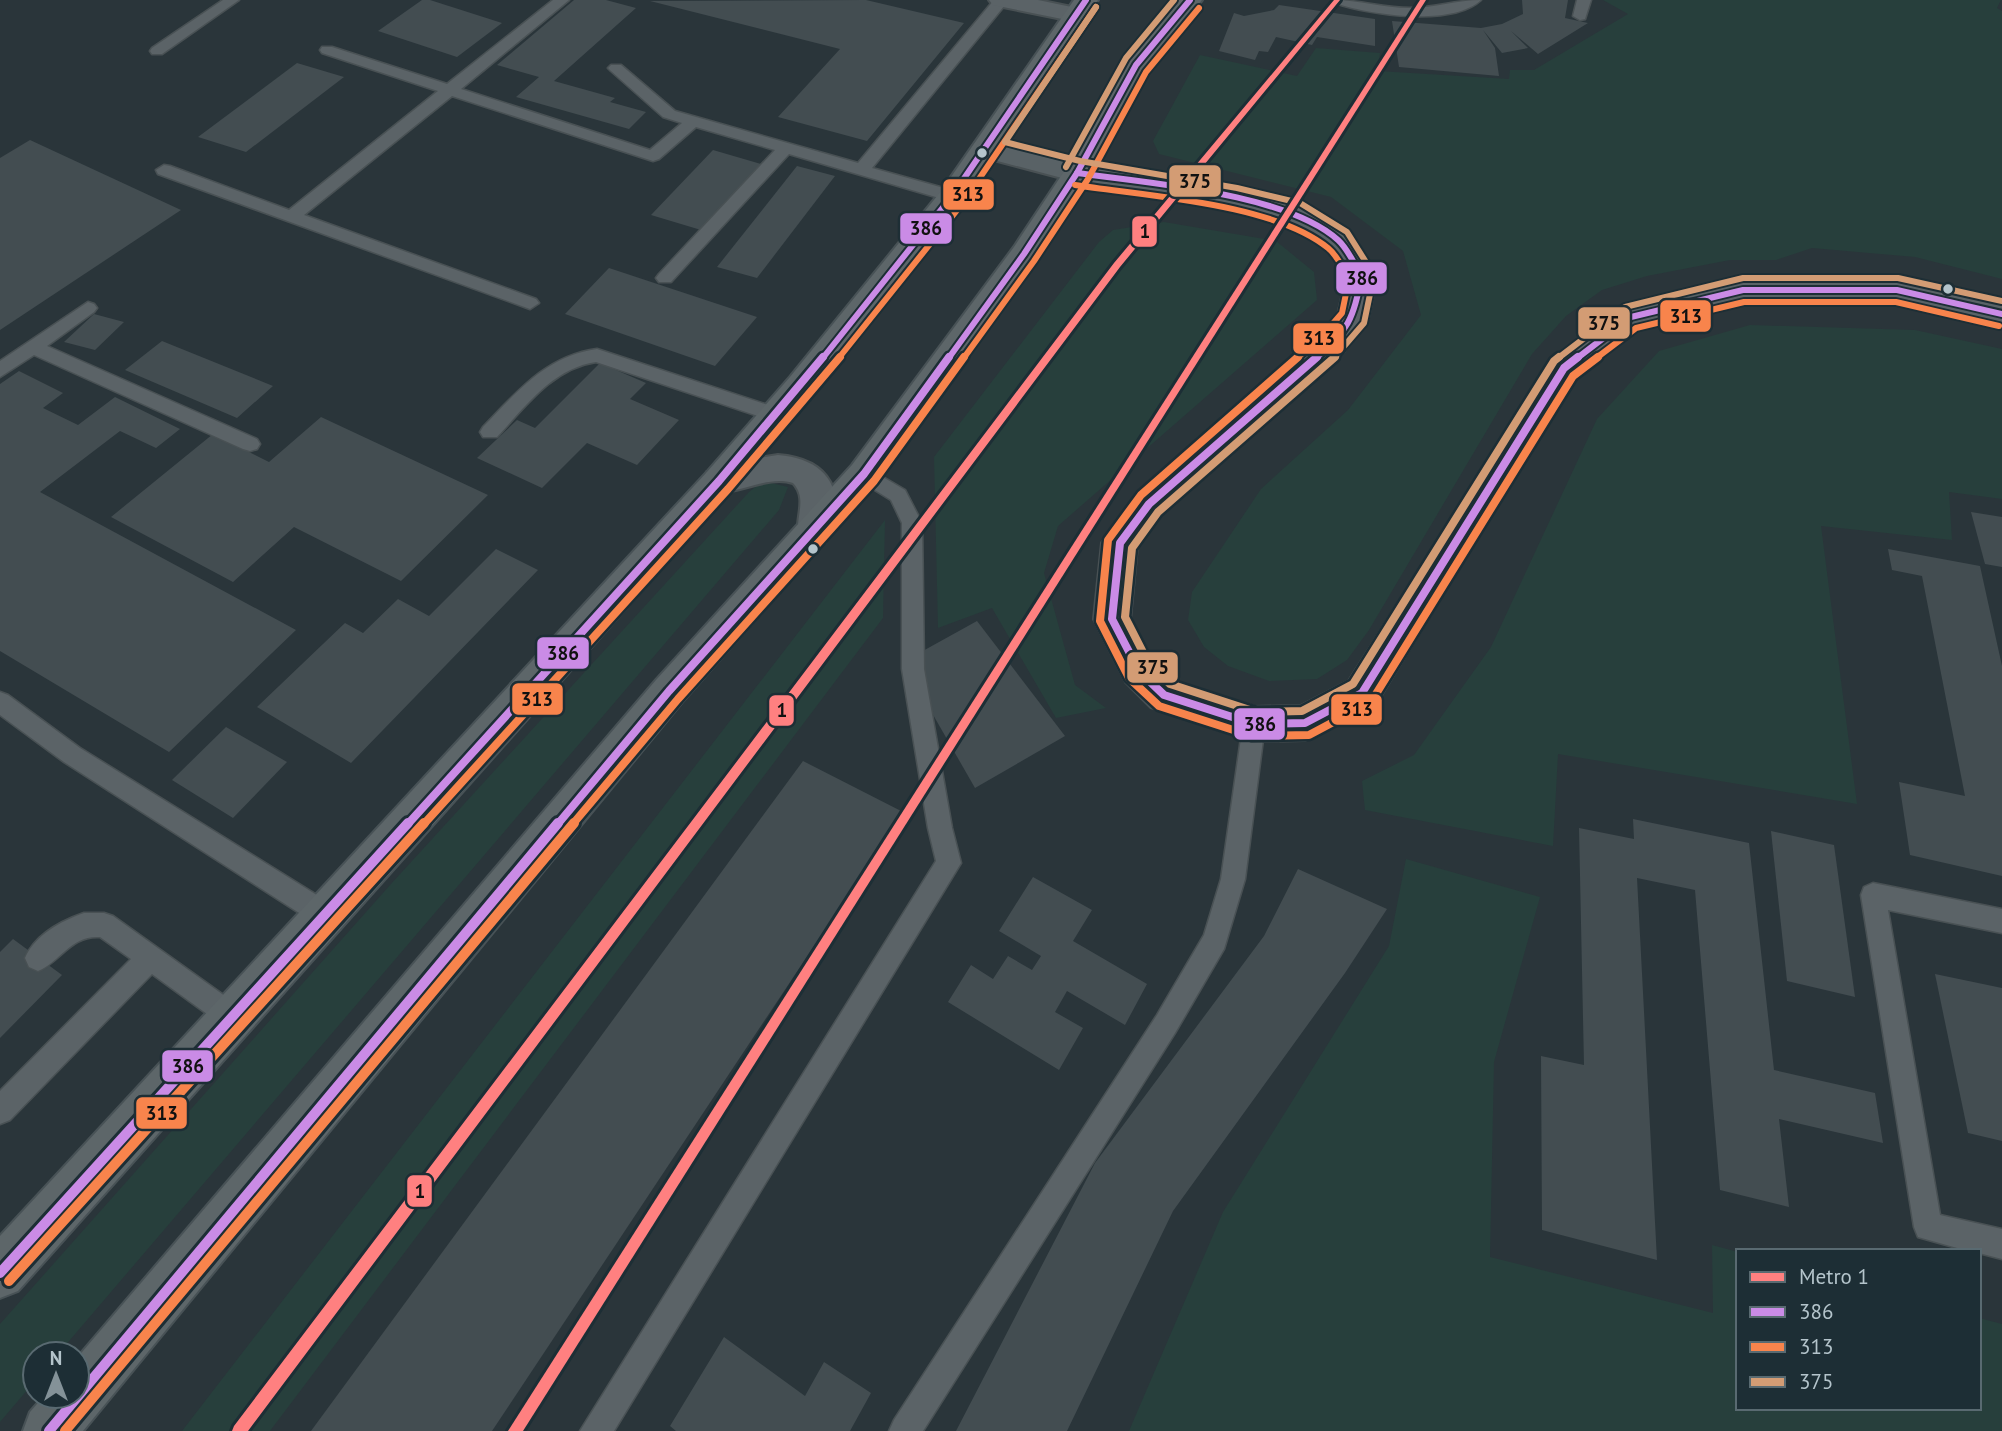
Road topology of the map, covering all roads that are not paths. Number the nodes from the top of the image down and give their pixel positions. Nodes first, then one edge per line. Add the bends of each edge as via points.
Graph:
1 (232, 0) edge
2 (562, 0) edge
3 (1001, 0) edge
4 (1191, 0) edge
5 (1340, 0) edge
6 (1474, 0) edge
7 (1584, 0) edge
8 (1082, 8) edge
9 (1580, 16) dead end
10 (327, 50) dead end
11 (157, 51) dead end
12 (616, 68) dead end
13 (449, 90) junction
14 (692, 122) junction
15 (785, 149) junction
16 (985, 149) junction
17 (164, 170) dead end
18 (861, 170) junction
19 (1077, 173) junction
20 (952, 196) junction
21 (292, 216) junction
22 (665, 278) dead end
23 (530, 303) dead end
24 (88, 308) dead end
25 (2002, 314) edge
26 (33, 347) junction
27 (0, 370) edge
28 (776, 415) junction
29 (490, 432) dead end
30 (250, 444) dead end
31 (864, 474) junction
32 (719, 481) junction
33 (813, 532) junction
34 (0, 702) edge
35 (1254, 724) junction
36 (327, 916) junction
37 (2002, 921) edge
38 (37, 958) dead end
39 (150, 958) junction
40 (234, 1018) junction
41 (0, 1110) edge
42 (2002, 1244) edge
43 (0, 1273) edge
44 (49, 1431) edge
45 (596, 1431) edge
46 (905, 1431) edge

1 - 11 lane
2 - 13 lane
3 - 8 street
3 - 18 lane
4 - 19 main road via 1136,65
5 - 6 lane via 1419,12
7 - 9 lane
8 - 16 main road
10 - 13 lane
12 - 14 lane via 669,114
13 - 14 lane via 653,156
13 - 21 lane
14 - 15 lane
15 - 18 lane
15 - 22 lane
16 - 19 main road
16 - 20 main road
17 - 21 lane
18 - 20 lane
19 - 31 main road via 1024,254
19 - 35 main road via 1296,215 1338,240 1362,276 1353,318 1333,343 1149,504 1120,543 1112,619 1139,671 1164,695
20 - 28 main road
21 - 23 lane
24 - 26 lane
25 - 35 main road via 1897,290 1743,290 1631,317 1564,368 1362,693 1305,723
26 - 27 lane
26 - 30 lane
28 - 29 lane via 597,355 582,355 553,370
28 - 32 main road
31 - 33 main road
31 - 45 lane via 898,495 912,523 913,669 949,863
32 - 33 street via 770,467 805,475 815,485 819,500
32 - 36 main road
33 - 44 main road via 669,691
34 - 36 lane via 72,755
35 - 46 lane via 1233,879 1214,940 1166,1024
36 - 40 main road
37 - 42 lane via 1873,895 1928,1227
38 - 39 lane via 63,933 92,923 104,925
39 - 40 lane
39 - 41 lane
40 - 43 main road

